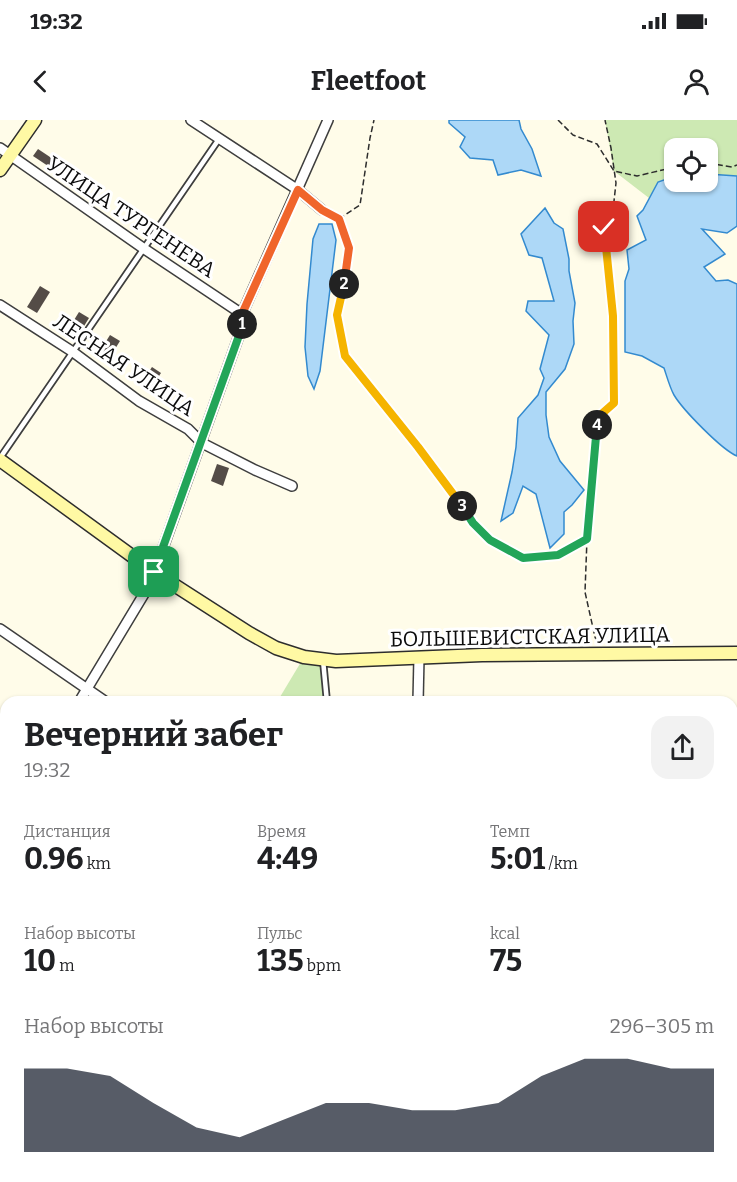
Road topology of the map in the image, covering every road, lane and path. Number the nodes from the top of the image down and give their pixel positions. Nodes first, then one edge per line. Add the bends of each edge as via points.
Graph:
1 (35, 120) edge
2 (190, 120) edge
3 (328, 120) edge
4 (374, 120) edge
5 (558, 120) edge
6 (605, 120) edge
7 (220, 139) junction
8 (5, 152) edge
9 (718, 165) edge
10 (737, 165) edge
11 (0, 170) edge
12 (664, 170) edge
13 (614, 171) junction
14 (298, 190) junction
15 (322, 210) joint
16 (339, 219) junction
17 (143, 248) junction
18 (0, 305) edge
19 (242, 314) junction
20 (73, 352) junction
21 (202, 443) junction
22 (0, 459) edge
23 (291, 486) dead end
24 (587, 539) junction
25 (154, 572) junction
26 (0, 629) edge
27 (737, 653) edge
28 (603, 654) junction
29 (419, 657) junction
30 (323, 659) junction
31 (86, 688) junction
32 (82, 696) edge
33 (97, 696) edge
34 (326, 696) edge
35 (418, 696) edge

1 - 8 street
2 - 7 street
3 - 14 street
4 - 16 path via 360,205
5 - 13 path via 573,135 597,144
6 - 13 path
7 - 14 street
7 - 17 lane
8 - 11 street
8 - 17 street, УЛИЦА ТУРГЕНЕВА
9 - 10 path
12 - 13 path via 637,176
13 - 24 path via 613,210 604,227 613,316 614,403 597,418
14 - 15 street
14 - 19 street
15 - 16 path
16 - 24 path via 349,248 337,315 345,356 473,523 490,540 523,558 558,555
17 - 19 street, УЛИЦА ТУРГЕНЕВА
17 - 20 lane
18 - 20 street, ЛЕСНАЯ УЛИЦА
19 - 21 street via 241,330
20 - 21 street, ЛЕСНАЯ УЛИЦА via 139,401 188,429
20 - 22 lane
21 - 23 street, ЛЕСНАЯ УЛИЦА
21 - 25 street
22 - 25 street, БОЛЬШЕВИСТСКАЯ УЛИЦА
24 - 28 path via 585,592
25 - 30 street, БОЛЬШЕВИСТСКАЯ УЛИЦА via 276,648
25 - 31 street
26 - 31 street
27 - 28 street, БОЛЬШЕВИСТСКАЯ УЛИЦА
28 - 29 street, БОЛЬШЕВИСТСКАЯ УЛИЦА
29 - 30 street, БОЛЬШЕВИСТСКАЯ УЛИЦА
29 - 35 street
30 - 34 lane
31 - 32 street
31 - 33 street

